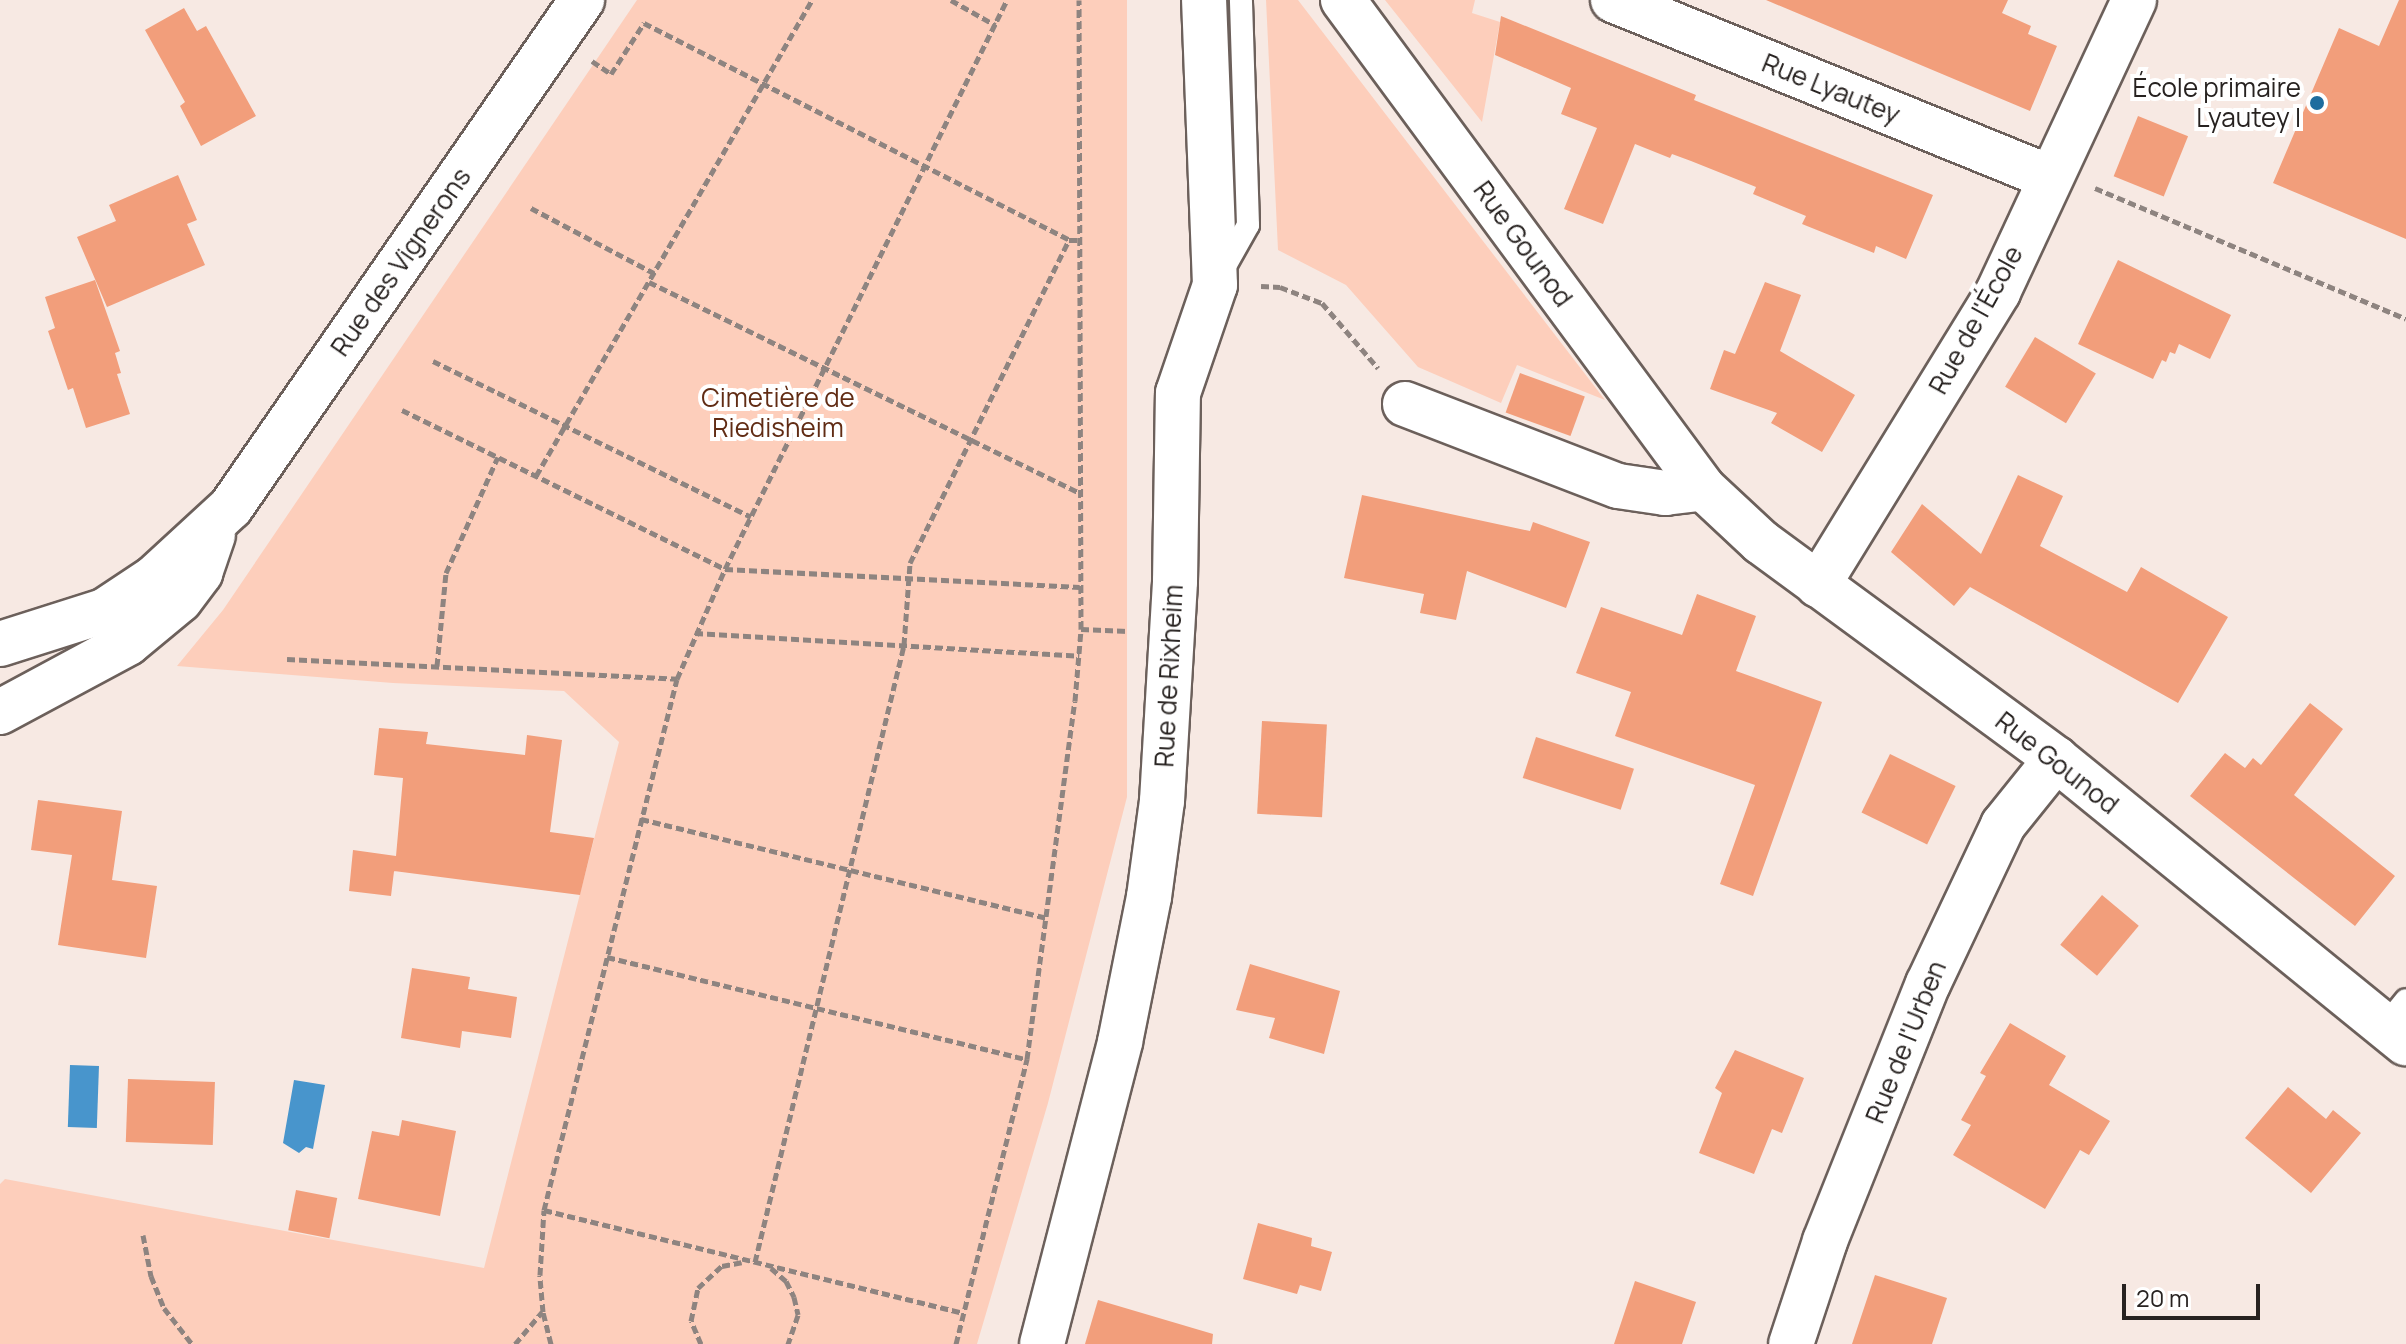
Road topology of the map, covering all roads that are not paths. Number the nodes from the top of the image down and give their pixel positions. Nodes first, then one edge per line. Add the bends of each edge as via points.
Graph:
1 (582, 0) edge
2 (1204, 0) edge
3 (1241, 0) edge
4 (1343, 0) edge
5 (1613, 0) edge
6 (2134, 0) edge
7 (2049, 177) junction
8 (1215, 285) junction
9 (1405, 404) road end
10 (1703, 488) junction
11 (217, 521) junction
12 (1818, 585) junction
13 (0, 644) edge
14 (0, 712) edge
15 (2056, 759) junction
16 (2399, 1023) edge
17 (1042, 1344) edge
18 (1791, 1344) edge

1 - 11 street, Rue des Vignerons
2 - 8 street, Rue de Rixheim
3 - 8 lane via 1248,225
4 - 10 street, Rue Gounod
5 - 7 street, Rue Lyautey
6 - 7 street, Rue de l'École
7 - 12 street, Rue de l'École via 1998,292
8 - 17 street, Rue de Rixheim via 1178,393 1174,597 1162,801 1149,897 1120,1042
9 - 10 street via 1618,486 1665,493
10 - 12 street, Rue Gounod
11 - 13 street, Rue des Vignerons via 154,578 104,611
11 - 14 street, Rue des Vignerons via 200,573 180,600 128,643
12 - 15 street, Rue Gounod
15 - 16 street, Rue Gounod
15 - 18 street, Rue de l'Urben via 2003,825 1928,984 1825,1241

